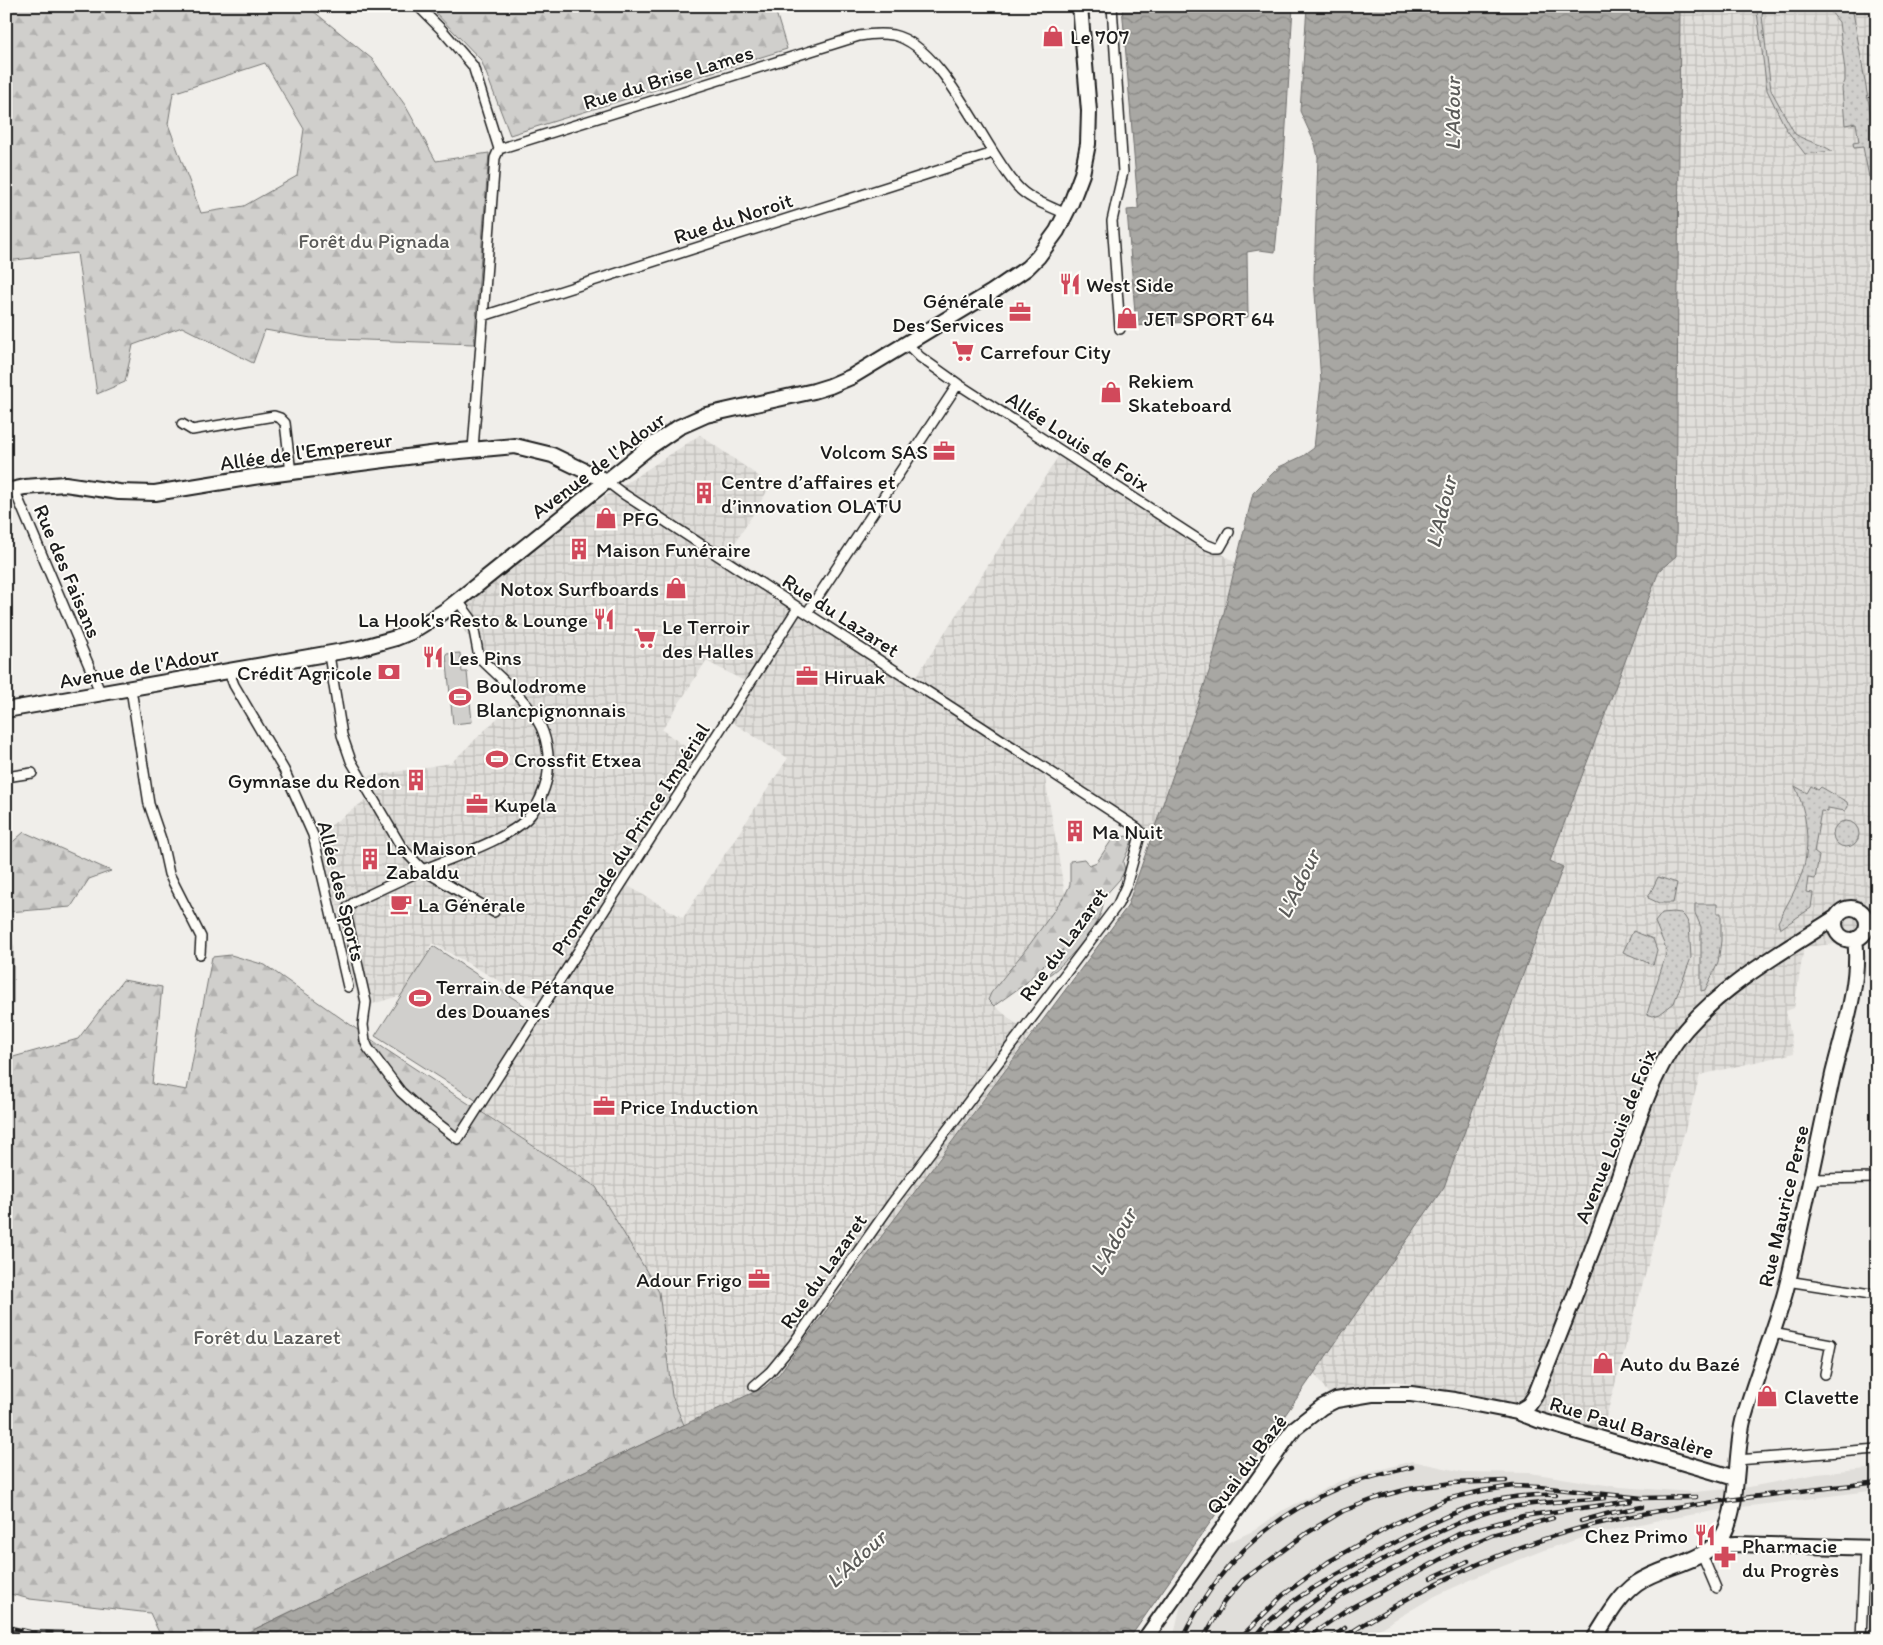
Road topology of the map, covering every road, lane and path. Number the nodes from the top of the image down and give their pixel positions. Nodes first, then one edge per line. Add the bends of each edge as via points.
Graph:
1 (418, 6) edge
2 (1080, 6) edge
3 (1112, 6) edge
4 (499, 149) junction
5 (992, 152) junction
6 (1066, 214) junction
7 (483, 316) junction
8 (1120, 329) dead end
9 (908, 344) junction
10 (958, 384) junction
11 (182, 424) dead end
12 (473, 449) junction
13 (291, 472) junction
14 (606, 481) junction
15 (10, 490) edge
16 (1229, 532) dead end
17 (458, 601) junction
18 (798, 608) junction
19 (807, 613) junction
20 (329, 654) junction
21 (229, 672) junction
22 (132, 689) junction
23 (101, 694) junction
24 (6, 710) edge
25 (32, 773) dead end
26 (6, 777) edge
27 (422, 870) junction
28 (494, 912) dead end
29 (1837, 922) junction
30 (1872, 923) edge
31 (1856, 939) junction
32 (200, 954) dead end
33 (348, 987) dead end
34 (1877, 1178) edge
35 (1810, 1179) junction
36 (1787, 1281) junction
37 (1877, 1295) edge
38 (1772, 1333) junction
39 (1826, 1374) dead end
40 (754, 1386) dead end
41 (1517, 1412) junction
42 (1877, 1449) edge
43 (1737, 1460) junction
44 (1735, 1478) junction
45 (1714, 1545) junction
46 (1871, 1548) edge
47 (1702, 1554) junction
48 (1716, 1588) dead end
49 (1145, 1639) edge
50 (1594, 1639) edge
51 (1862, 1639) edge

1 - 4 street via 474,66
2 - 6 main road, Avenue de l'Adour via 1089,132 1082,174
3 - 8 street via 1123,172 1112,221
4 - 5 street, Rue du Brise Lames via 859,36 878,33 894,35 926,54 985,136
4 - 7 street via 495,158
5 - 6 street, Rue du Brise Lames via 1023,192
5 - 7 street, Rue du Noroit
6 - 9 main road, Avenue de l'Adour via 1048,246 1027,268
7 - 12 street
9 - 10 street, Allée Louis de Foix via 920,357
9 - 14 main road, Avenue de l'Adour via 830,386 696,419 669,433
10 - 16 street, Allée Louis de Foix via 1205,544 1220,548
10 - 19 street
11 - 13 street via 192,430 274,416 280,418 285,423
12 - 13 main road, Allée de l'Empereur
12 - 14 main road, Allée de l'Empereur via 515,446 533,449
13 - 15 main road, Allée de l'Empereur via 155,493 119,492 64,484
14 - 17 main road, Avenue de l'Adour
14 - 18 street, Rue du Lazaret
15 - 23 street, Rue des Faisans
17 - 20 main road, Avenue de l'Adour via 411,632 384,642
17 - 27 street via 472,620 482,659 526,704 538,722 545,737 548,771 542,796 531,815 494,840
18 - 19 street, Rue du Lazaret
18 - 27 street, Promenade du Prince Impérial via 458,1139 401,1092 368,1048 363,1025 366,1002 347,918 348,907 356,901
19 - 40 street, Rue du Lazaret via 1141,832 1118,904 892,1203 793,1344
20 - 21 main road, Avenue de l'Adour
20 - 27 street via 342,735 351,761 402,848
21 - 22 main road, Avenue de l'Adour
21 - 33 street, Allée des Sports via 284,770 313,834
22 - 23 main road, Avenue de l'Adour
22 - 32 street via 149,804 169,874 201,937
23 - 24 main road, Avenue de l'Adour
25 - 26 street
27 - 28 street
29 - 30 main road via 1845,910 1854,909
29 - 31 main road via 1838,933 1846,939
29 - 41 main road, Avenue Louis de Foix via 1821,927 1768,960 1701,1014 1663,1062 1535,1396 1529,1405
30 - 31 main road
31 - 35 main road, Rue Maurice Perse via 1857,968
34 - 35 street
35 - 36 main road, Rue Maurice Perse
36 - 37 street
36 - 38 main road, Rue Maurice Perse
38 - 39 street via 1831,1344
38 - 43 main road, Rue Maurice Perse via 1744,1420
41 - 44 main road, Rue Paul Barsalère
41 - 49 main road, Quai du Bazé via 1455,1400 1388,1393 1350,1397 1322,1407 1288,1437
42 - 43 street
43 - 44 main road, Rue Maurice Perse
44 - 45 main road, Rue Maurice Perse via 1729,1518
45 - 46 main road
45 - 47 main road
46 - 51 street
47 - 48 street
47 - 50 main road via 1638,1582 1622,1596

